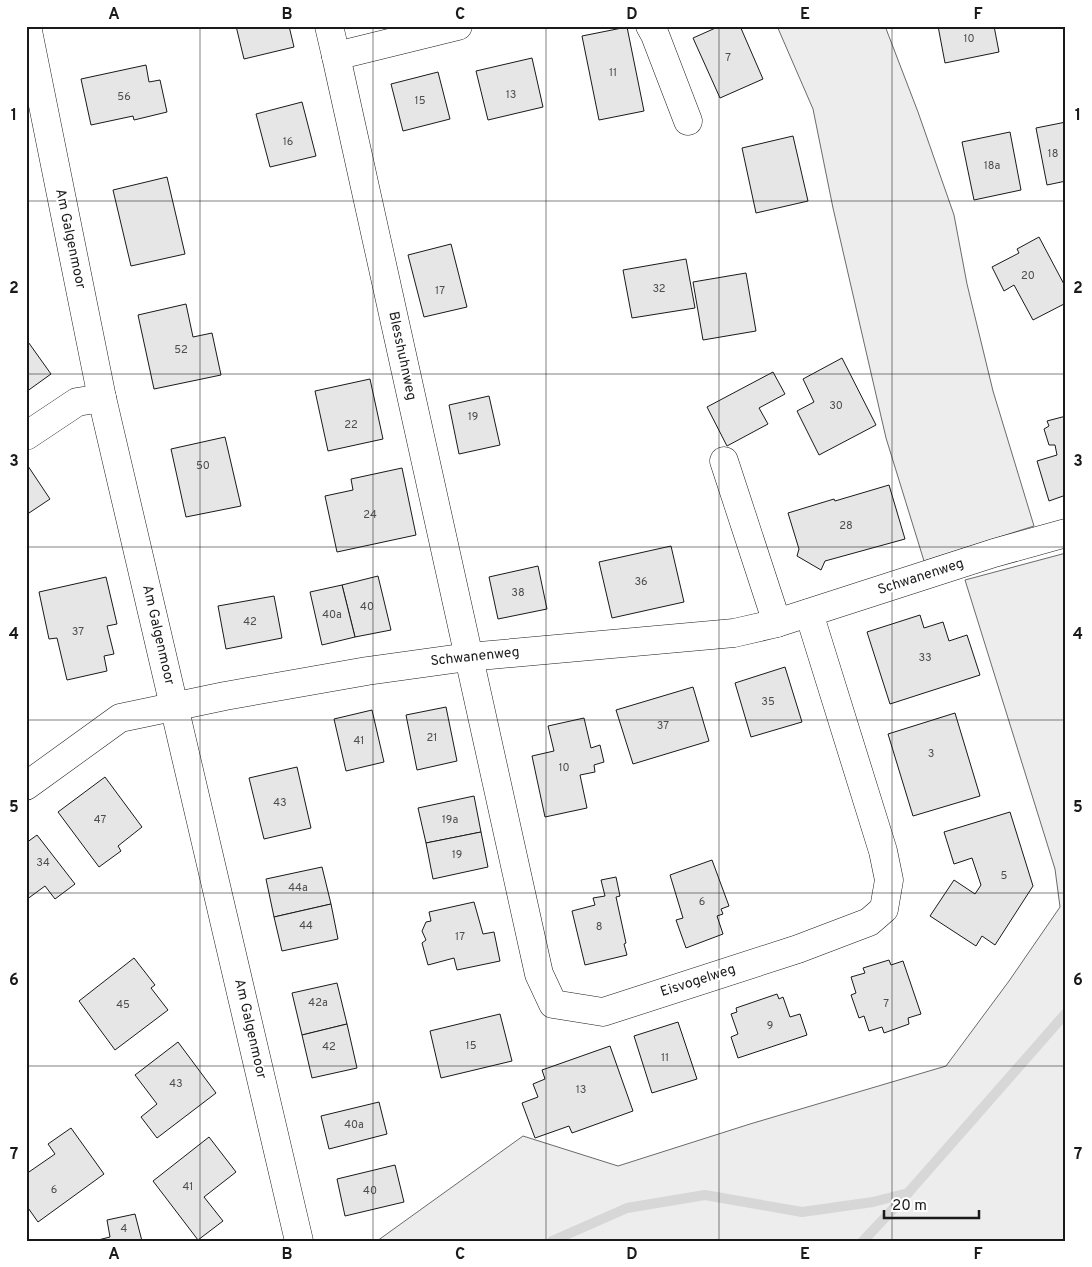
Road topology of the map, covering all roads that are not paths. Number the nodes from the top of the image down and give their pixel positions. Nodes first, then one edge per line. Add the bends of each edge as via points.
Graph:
1 (27, 26) edge
2 (329, 26) edge
3 (458, 26) edge
4 (650, 26) edge
5 (336, 56) junction
6 (688, 121) dead end
7 (102, 398) junction
8 (26, 436) edge
9 (724, 461) dead end
10 (1066, 533) edge
11 (809, 613) junction
12 (777, 623) junction
13 (468, 657) junction
14 (174, 705) junction
15 (26, 786) edge
16 (299, 1241) edge

1 - 7 street, Am Galgenmoor
2 - 5 street, Blesshuhnweg
3 - 5 street
4 - 6 street
5 - 13 street, Blesshuhnweg
7 - 8 street via 77,402
7 - 14 street, Am Galgenmoor
9 - 12 street
10 - 11 street, Schwanenweg
11 - 12 street, Schwanenweg
11 - 13 street, Eisvogelweg via 883,851 889,880 884,909 869,922 807,946 603,1012 553,1004 539,974
12 - 13 street, Schwanenweg via 734,633
13 - 14 street, Schwanenweg
14 - 15 street, Schwanenweg via 120,718
14 - 16 street, Am Galgenmoor

